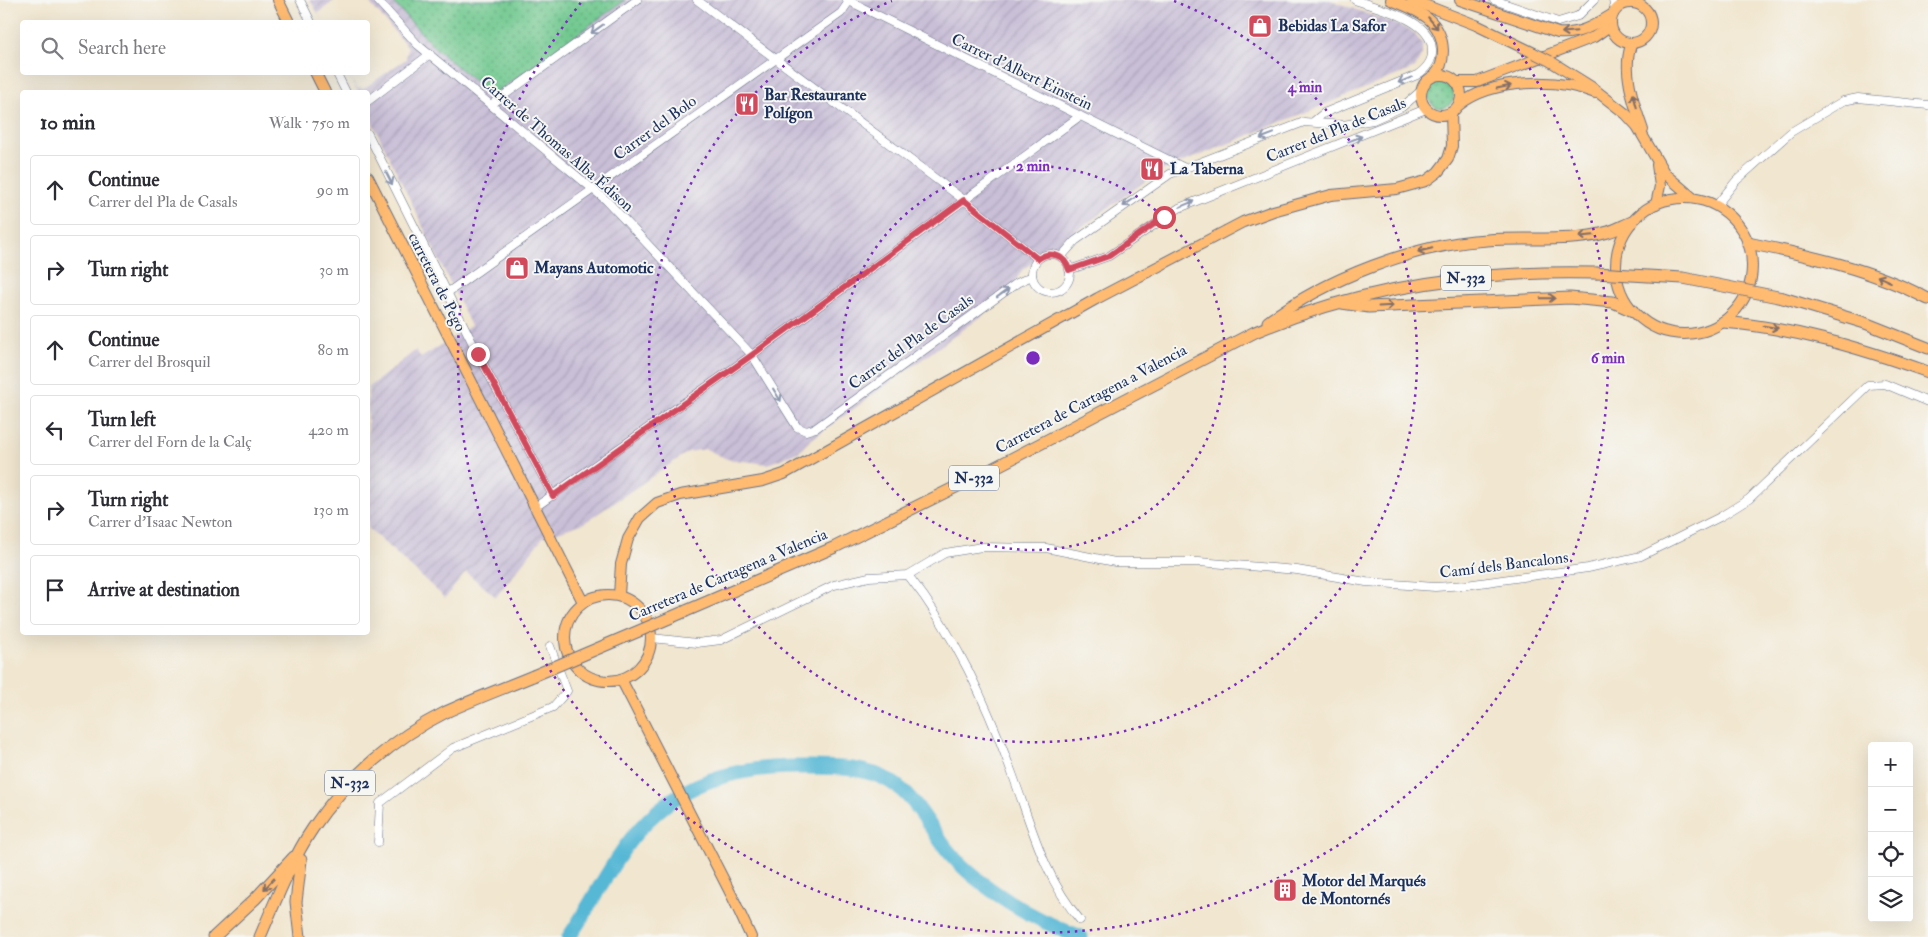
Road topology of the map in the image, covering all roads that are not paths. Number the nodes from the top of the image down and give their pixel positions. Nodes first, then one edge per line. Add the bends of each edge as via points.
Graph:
1 (278, 0) edge
2 (300, 0) edge
3 (377, 0) edge
4 (637, 0) edge
5 (696, 0) edge
6 (849, 0) edge
7 (1356, 0) edge
8 (1391, 0) edge
9 (1412, 0) edge
10 (1460, 0) edge
11 (1494, 0) edge
12 (1594, 0) edge
13 (1613, 0) edge
14 (1638, 2) edge
15 (1614, 12) junction
16 (288, 20) edge
17 (310, 20) edge
18 (1611, 25) junction
19 (1616, 36) junction
20 (1594, 37) junction
21 (1632, 43) junction
22 (430, 54) junction
23 (776, 58) junction
24 (316, 75) edge
25 (338, 75) edge
26 (1434, 76) junction
27 (1456, 82) junction
28 (1477, 82) junction
29 (324, 90) edge
30 (345, 90) edge
31 (1422, 90) junction
32 (1606, 97) junction
33 (370, 99) edge
34 (492, 104) junction
35 (1457, 105) junction
36 (1928, 105) edge
37 (1426, 109) junction
38 (1438, 115) junction
39 (1080, 116) junction
40 (1314, 122) junction
41 (1452, 132) junction
42 (370, 138) edge
43 (1650, 147) junction
44 (1656, 162) junction
45 (1185, 168) junction
46 (370, 181) edge
47 (593, 190) junction
48 (1694, 199) junction
49 (964, 200) junction
50 (1656, 204) junction
51 (1716, 206) junction
52 (1632, 222) junction
53 (1748, 243) junction
54 (1060, 257) junction
55 (1038, 259) junction
56 (1069, 270) junction
57 (1032, 276) junction
58 (447, 293) junction
59 (1928, 299) edge
60 (1338, 302) junction
61 (1633, 311) junction
62 (1723, 322) junction
63 (1255, 332) junction
64 (1928, 348) edge
65 (752, 355) junction
66 (1928, 372) edge
67 (1928, 402) edge
68 (806, 431) joint
69 (553, 496) junction
70 (534, 508) junction
71 (908, 575) junction
72 (619, 595) junction
73 (583, 602) junction
74 (652, 638) junction
75 (550, 646) dead end
76 (621, 679) junction
77 (378, 842) dead end
78 (302, 848) junction
79 (1080, 920) dead end
80 (753, 936) edge
81 (214, 937) edge
82 (260, 937) edge
83 (300, 937) edge

1 - 16 main road
2 - 17 street
3 - 22 street, Carrer de Thomas Alba Édison
4 -> 34 street
5 - 23 street
6 - 23 street, Carrer del Bolo via 841,13
6 - 39 street, Carrer d'Albert Einstein
7 -> 40 street, Carrer del Pla de Casals via 1417,24 1429,37 1432,46 1429,64 1417,75 1324,113
8 -> 26 main road via 1427,16 1436,25 1443,59
9 - 32 main road, bridge via 1534,53
15 -> 10 main road via 1588,28 1563,33
11 - 12 street via 1558,22 1578,16
13 - 15 street
14 - 15 main road via 1629,3
14 - 21 main road via 1649,14 1651,28 1642,40
15 - 18 main road
18 - 19 main road
18 - 20 main road
19 - 20 main road
19 - 21 main road
20 - 28 main road
43 -> 21 main road via 1629,73 1627,57
22 - 33 street
22 - 34 street, Carrer de Thomas Alba Édison
23 - 47 street, Carrer del Bolo
23 - 49 street
24 - 29 main road
25 - 30 street
26 - 27 main road via 1447,76
26 - 31 main road
27 - 28 main road
27 - 35 main road via 1460,88
28 - 35 main road
31 - 37 main road via 1421,100
31 - 40 street, Carrer del Pla de Casals via 1402,107 1366,122 1333,125
35 -> 32 main road via 1491,90 1529,84 1570,86
32 - 43 main road via 1637,126
34 - 47 street, Carrer de Thomas Alba Édison
35 - 38 main road
35 - 41 main road
36 - 51 street via 1858,98 1843,101 1791,132 1736,181
37 - 38 main road
56 -> 37 street, Carrer del Pla de Casals via 1109,256 1179,208
38 - 41 main road
39 - 45 street, Carrer d'Albert Einstein
39 - 49 street
40 -> 45 street, Carrer del Pla de Casals via 1298,124
41 - 72 main road via 1448,159 1433,176 1418,185 1331,195 1243,222 1098,298 784,474 748,484 680,495 657,503 637,523 628,539
42 -> 58 street
43 - 44 main road
44 - 48 main road
44 - 50 main road via 1660,186
45 -> 54 street, Carrer del Pla de Casals via 1160,179 1075,242
46 - 70 main road, carretera de Pego
47 - 58 street, Carrer del Bolo
47 - 65 street, Carrer de Thomas Alba Édison
48 - 50 main road via 1674,199
48 - 51 main road
49 - 55 street
49 - 65 street
50 - 52 main road
51 - 53 main road via 1741,228
52 - 61 main road via 1622,238 1617,276 1622,295
52 -> 63 highway via 1590,236 1485,240 1411,252 1290,305
59 -> 53 highway via 1870,273
53 - 62 main road via 1752,268 1747,293 1733,314
54 - 55 street via 1050,254
54 - 56 street
55 - 57 street
56 - 57 street via 1064,286 1052,291 1039,287
68 -> 57 street, Carrer del Pla de Casals via 816,428 1016,283
58 - 69 street
60 -> 61 highway via 1369,307 1570,298 1613,302
60 - 63 highway, Carretera de Cartagena a Valencia / N-332
60 - 64 highway, Carretera de Cartagena a Valencia / N-332, bridge via 1486,275 1552,272 1683,278 1783,298
61 - 62 main road via 1645,321 1673,333 1699,332
62 -> 66 highway via 1788,330
63 - 78 highway, Carretera de Cartagena a Valencia / N-332, bridge via 844,543 446,712 387,750 346,788 313,828
65 -> 68 street, Carrer de Thomas Alba Édison via 797,427
65 - 69 street
67 - 71 street, Camí dels Bancalons via 1885,384 1868,385 1750,499 1641,556 1560,573 1466,586 1412,586 1297,570 1199,562 1110,561 1046,548 1007,547 945,553
69 - 70 street
70 - 73 main road, carretera de Pego
71 - 74 street via 869,577 834,585 721,640 697,643
71 - 79 street via 947,628 987,707 1045,865 1063,900
72 - 73 main road via 594,596
72 - 74 main road via 639,607 648,621
73 - 76 main road via 574,610 566,627 565,645 569,657 585,675 597,680
74 - 76 main road via 644,662 634,673
75 - 77 street via 567,691 552,707 453,748 400,786 380,803
76 - 80 main road
78 -> 81 highway
78 - 82 highway, Carretera de Cartagena a Valencia / N-332
78 - 83 highway via 296,896

